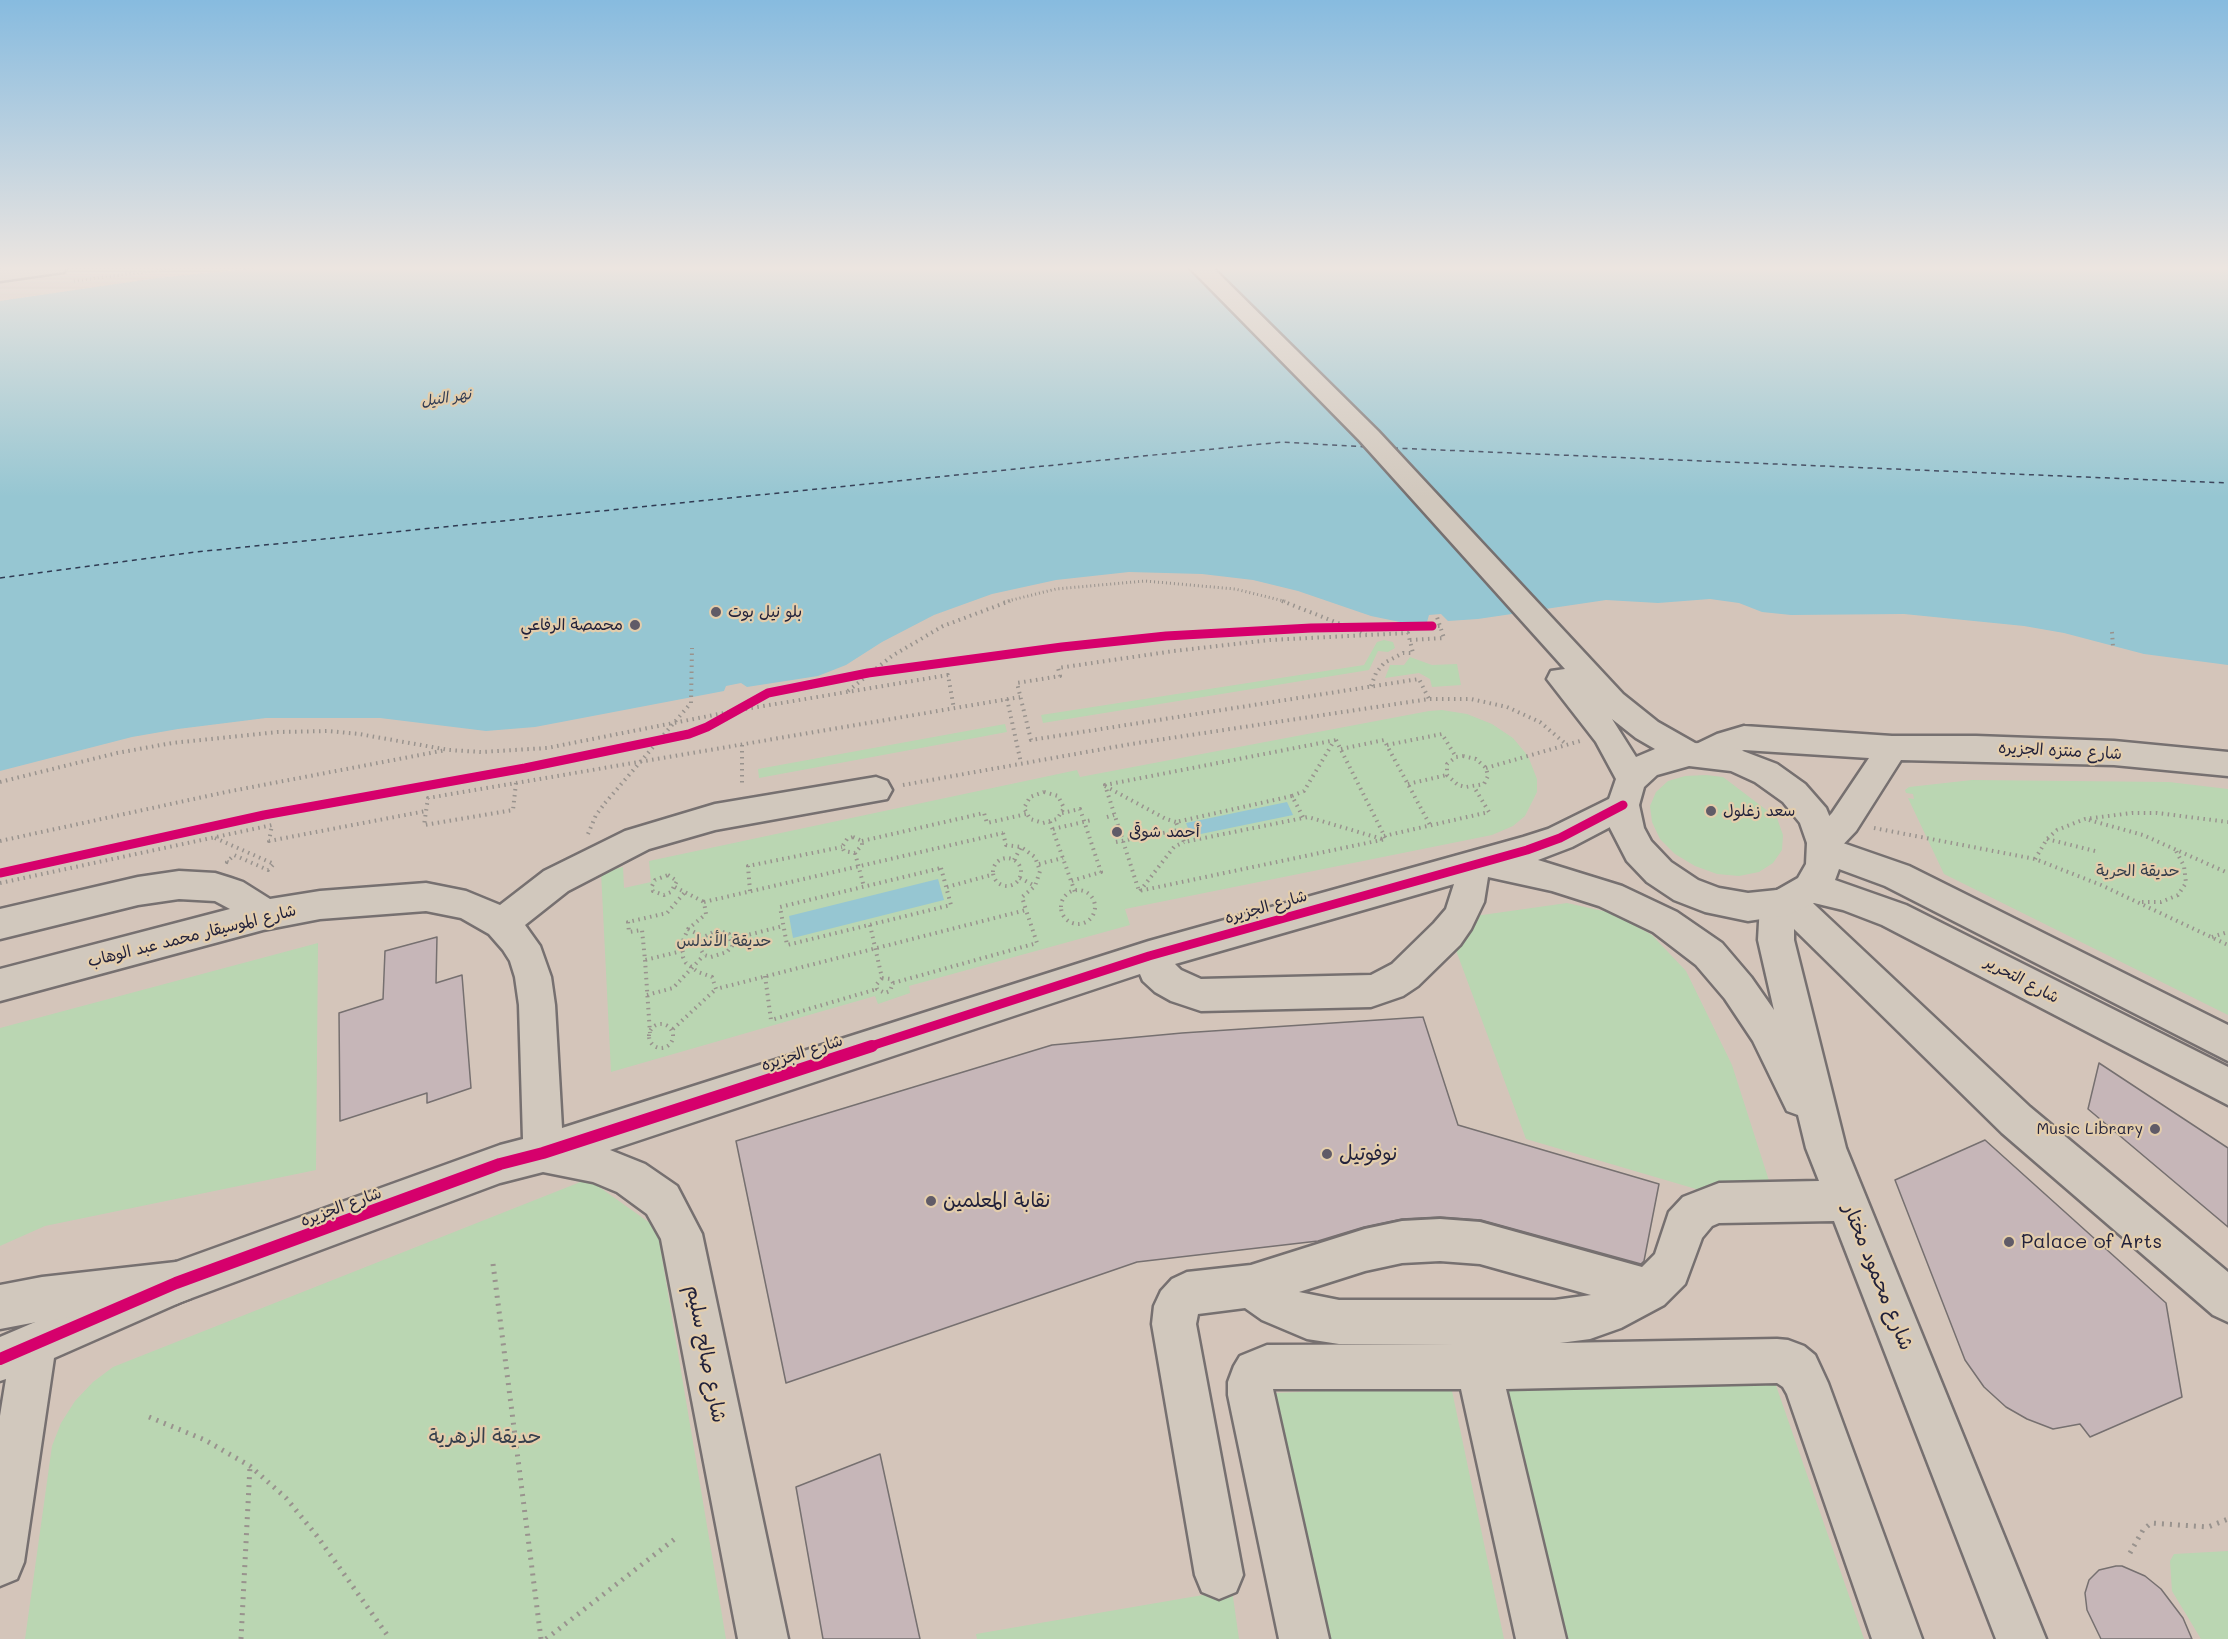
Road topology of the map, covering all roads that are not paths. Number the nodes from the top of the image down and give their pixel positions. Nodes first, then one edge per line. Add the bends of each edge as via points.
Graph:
1 (1253, 343) edge
2 (1276, 343) edge
3 (1587, 691) junction
4 (1892, 748) junction
5 (1696, 754) junction
6 (2228, 764) edge
7 (876, 790) road end
8 (1628, 792) junction
9 (1831, 838) junction
10 (1478, 863) junction
11 (1792, 898) junction
12 (263, 915) junction
13 (0, 924) edge
14 (501, 924) junction
15 (1149, 956) junction
16 (0, 986) edge
17 (2228, 1044) edge
18 (2228, 1087) edge
19 (1826, 1148) junction
20 (543, 1153) junction
21 (1848, 1201) junction
22 (176, 1283) junction
23 (1251, 1286) junction
24 (1649, 1290) junction
25 (2228, 1300) edge
26 (0, 1307) edge
27 (1469, 1322) junction
28 (17, 1352) edge
29 (1478, 1367) junction
30 (0, 1562) edge
31 (1219, 1575) dead end
32 (763, 1639) edge
33 (1304, 1639) edge
34 (1541, 1639) edge
35 (1897, 1639) edge
36 (2021, 1639) edge

1 - 3 main road
2 - 3 main road via 1369,436
3 - 5 main road
3 - 8 main road
4 - 5 main road, شارع منتزه الجزيره via 1744,738
4 - 6 main road, شارع منتزه الجزيره via 2038,749
4 - 9 main road
5 - 8 main road via 1666,758 1646,766
5 - 9 main road via 1766,774 1794,793
7 - 14 main road via 716,817 637,840 556,882
8 - 10 main road, شارع الجزيره via 1560,838
8 - 11 main road via 1627,828 1639,851 1659,872 1686,890 1717,902 1748,907
9 - 11 main road via 1819,876
9 - 17 main road via 1897,876
10 - 15 main road, شارع الجزيره
10 - 15 main road via 1467,902 1447,934 1405,975 1371,991 1201,995 1168,981
10 - 19 main road via 1552,877 1610,896 1665,922 1709,954 1766,1029
11 - 18 main road, شارع التحرير via 1847,897 1894,915
11 - 19 main road, شارع محمود مختار via 1776,940
11 - 25 main road via 2016,1120
12 - 13 main road via 231,892 179,885
12 - 14 main road, شارع الموسيقار محمد عبد الوهاب via 342,902 426,897 466,905
12 - 16 main road, شارع الموسيقار محمد عبد الوهاب
14 - 20 main road, شارع الموسيقار محمد عبد الوهاب via 521,948 533,977
15 - 20 main road, شارع الجزيره
19 - 21 main road, شارع محمود مختار
20 - 22 main road, شارع الجزيره via 500,1164
20 - 32 main road, شارع صالح سليم via 592,1163 631,1178 662,1200 681,1234
21 - 24 main road via 1719,1203 1698,1211 1684,1227 1670,1269
21 - 36 main road, شارع محمود مختار
22 - 26 main road
22 - 28 main road, شارع الجزيره
23 - 24 main road via 1365,1250 1402,1242 1440,1240 1480,1243
23 - 27 main road via 1307,1317 1339,1322
23 - 31 main road via 1187,1294 1176,1306 1174,1324
24 - 27 main road via 1590,1317 1555,1322
27 - 29 main road
28 - 30 main road
29 - 33 main road via 1267,1367 1256,1372 1250,1382 1251,1395
29 - 34 main road
29 - 35 main road via 1788,1362 1806,1383

